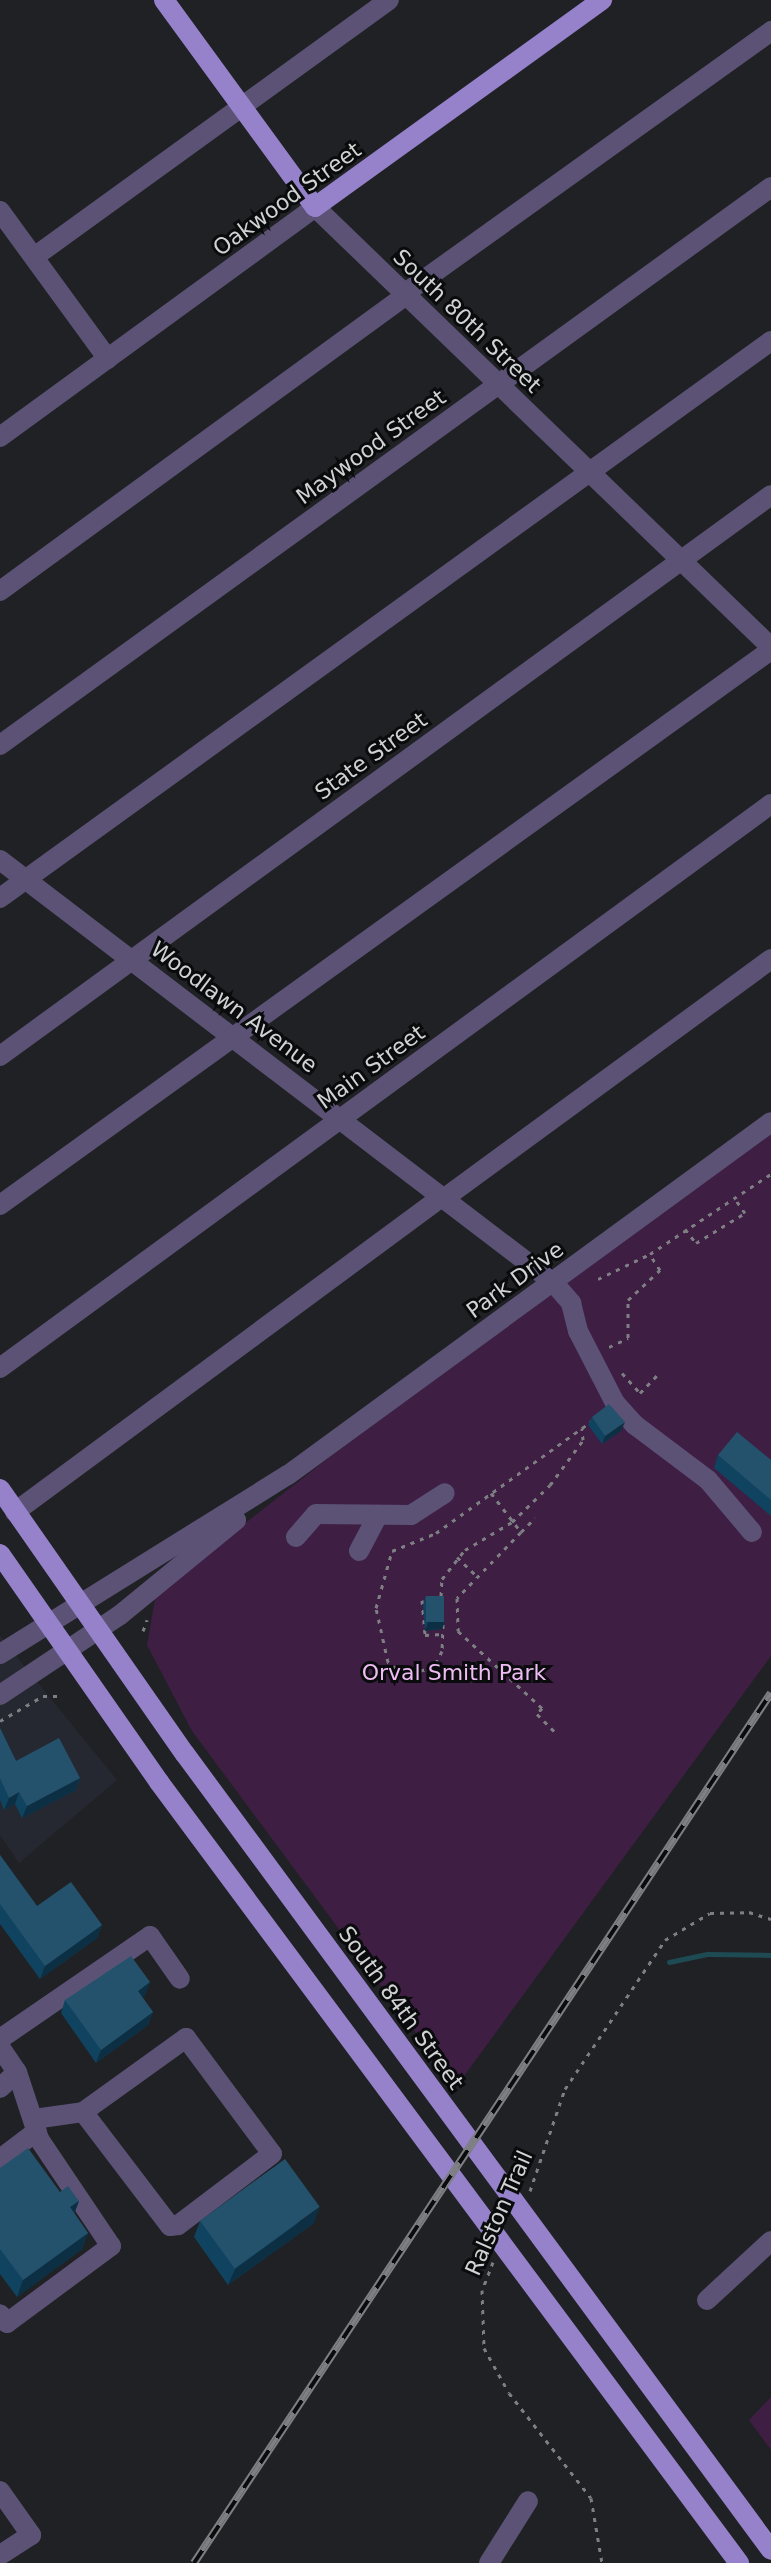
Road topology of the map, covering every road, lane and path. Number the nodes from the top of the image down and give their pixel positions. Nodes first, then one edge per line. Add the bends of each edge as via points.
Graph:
1 (389, 0) edge
2 (602, 0) edge
3 (169, 2) edge
4 (771, 31) edge
5 (241, 107) junction
6 (771, 187) edge
7 (315, 207) junction
8 (0, 211) edge
9 (34, 257) junction
10 (405, 294) junction
11 (771, 341) edge
12 (108, 359) junction
13 (499, 384) junction
14 (0, 437) edge
15 (588, 470) junction
16 (771, 495) edge
17 (681, 560) junction
18 (0, 591) edge
19 (771, 648) edge
20 (0, 745) edge
21 (771, 804) edge
22 (0, 860) edge
23 (26, 880) junction
24 (0, 898) edge
25 (771, 959) edge
26 (133, 960) junction
27 (233, 1036) junction
28 (0, 1056) edge
29 (342, 1118) junction
30 (771, 1122) edge
31 (771, 1174) edge
32 (445, 1196) junction
33 (734, 1197) junction
34 (0, 1205) edge
35 (685, 1229) junction
36 (650, 1254) junction
37 (598, 1279) dead end
38 (553, 1282) junction
39 (590, 1357) junction
40 (0, 1368) edge
41 (621, 1372) dead end
42 (660, 1372) dead end
43 (600, 1415) edge
44 (582, 1428) junction
45 (288, 1475) junction
46 (0, 1489) edge
47 (445, 1493) dead end
48 (491, 1493) junction
49 (15, 1512) junction
50 (378, 1515) junction
51 (535, 1518) dead end
52 (512, 1522) junction
53 (521, 1532) junction
54 (752, 1532) dead end
55 (296, 1537) dead end
56 (359, 1551) dead end
57 (0, 1554) edge
58 (457, 1557) junction
59 (478, 1577) junction
60 (441, 1597) junction
61 (81, 1606) junction
62 (442, 1609) edge
63 (442, 1622) edge
64 (49, 1626) junction
65 (99, 1630) junction
66 (443, 1634) junction
67 (67, 1653) junction
68 (0, 1654) edge
69 (0, 1695) edge
70 (60, 1696) dead end
71 (0, 1721) edge
72 (556, 1733) dead end
73 (771, 1919) edge
74 (180, 1979) dead end
75 (0, 2039) edge
76 (0, 2047) edge
77 (17, 2072) junction
78 (0, 2088) edge
79 (83, 2112) junction
80 (36, 2125) junction
81 (0, 2159) edge
82 (525, 2201) dead end
83 (771, 2241) edge
84 (499, 2251) dead end
85 (707, 2300) dead end
86 (0, 2314) edge
87 (0, 2491) edge
88 (528, 2501) dead end
89 (771, 2550) edge
90 (0, 2555) edge
91 (489, 2563) edge
92 (602, 2563) edge
93 (739, 2563) edge

1 - 5 street
2 - 7 main road, Oakwood Street
3 - 5 main road, South 80th Street
4 - 10 street
5 - 7 main road, South 80th Street
5 - 9 street
6 - 13 street, Maywood Street
7 - 10 street, South 80th Street
7 - 12 street, Oakwood Street
8 - 9 street
9 - 12 street
10 - 13 street, South 80th Street
10 - 18 street
11 - 15 street
12 - 14 street, Oakwood Street
13 - 15 street, South 80th Street
13 - 20 street, Maywood Street
15 - 17 street, South 80th Street
15 - 23 street
16 - 17 street, State Street
17 - 19 street, South 80th Street
17 - 26 street, State Street
19 - 27 street
21 - 29 street, Main Street
22 - 23 street, Woodlawn Avenue
23 - 24 street
23 - 26 street, Woodlawn Avenue
25 - 32 street
26 - 27 street, Woodlawn Avenue
26 - 28 street, State Street
27 - 29 street, Woodlawn Avenue
27 - 34 street
29 - 32 street, Woodlawn Avenue
29 - 40 street, Main Street
30 - 38 street, Park Drive
31 - 33 path
32 - 38 street, Woodlawn Avenue
32 - 49 street
33 - 35 path
33 - 35 path via 745,1213 696,1243
35 - 36 path
36 - 37 path
36 - 39 path via 660,1270 628,1300 628,1338
38 - 39 street, Woodlawn Avenue via 571,1303
38 - 45 street, Park Drive
39 - 54 street, Woodlawn Avenue via 615,1403 635,1425 708,1480
41 - 42 path via 640,1393
43 - 44 path
44 - 48 path
44 - 52 path via 579,1447
45 - 61 street, Park Drive
45 - 65 street, Park Drive via 191,1560
46 - 49 main road, South 84th Street
47 - 50 street via 411,1515
48 - 52 path
48 - 66 path via 427,1539 400,1544 387,1558 376,1608 388,1662 404,1675 427,1672 440,1657
49 - 61 main road, South 84th Street
50 - 55 street via 316,1514
50 - 56 street
51 - 53 path
52 - 53 path
52 - 58 path via 473,1542
53 - 59 path
57 - 64 main road
58 - 59 path
58 - 60 path via 442,1579
59 - 72 path via 457,1598 458,1631 542,1708 537,1714
60 - 62 path
60 - 66 path via 422,1600 425,1635
61 - 64 street, Park Drive
61 - 65 main road, South 84th Street
63 - 66 path
64 - 67 main road
64 - 68 street, Park Drive
65 - 67 street, Park Drive
65 - 89 main road, South 84th Street
67 - 69 street, Park Drive
67 - 93 main road
70 - 71 path via 43,1696
73 - 82 path, Ralston Trail via 749,1912 710,1913 678,1929 659,1947 565,2089
74 - 75 street via 150,1936
76 - 77 street
77 - 78 street
77 - 80 street
79 - 79 street via 186,2038 272,2154 170,2226
79 - 80 street
80 - 81 street
80 - 86 street via 111,2246 7,2323
83 - 85 street
84 - 92 path, Ralston Trail via 482,2290 484,2348 509,2393 591,2498
87 - 90 street via 31,2535
88 - 91 street

